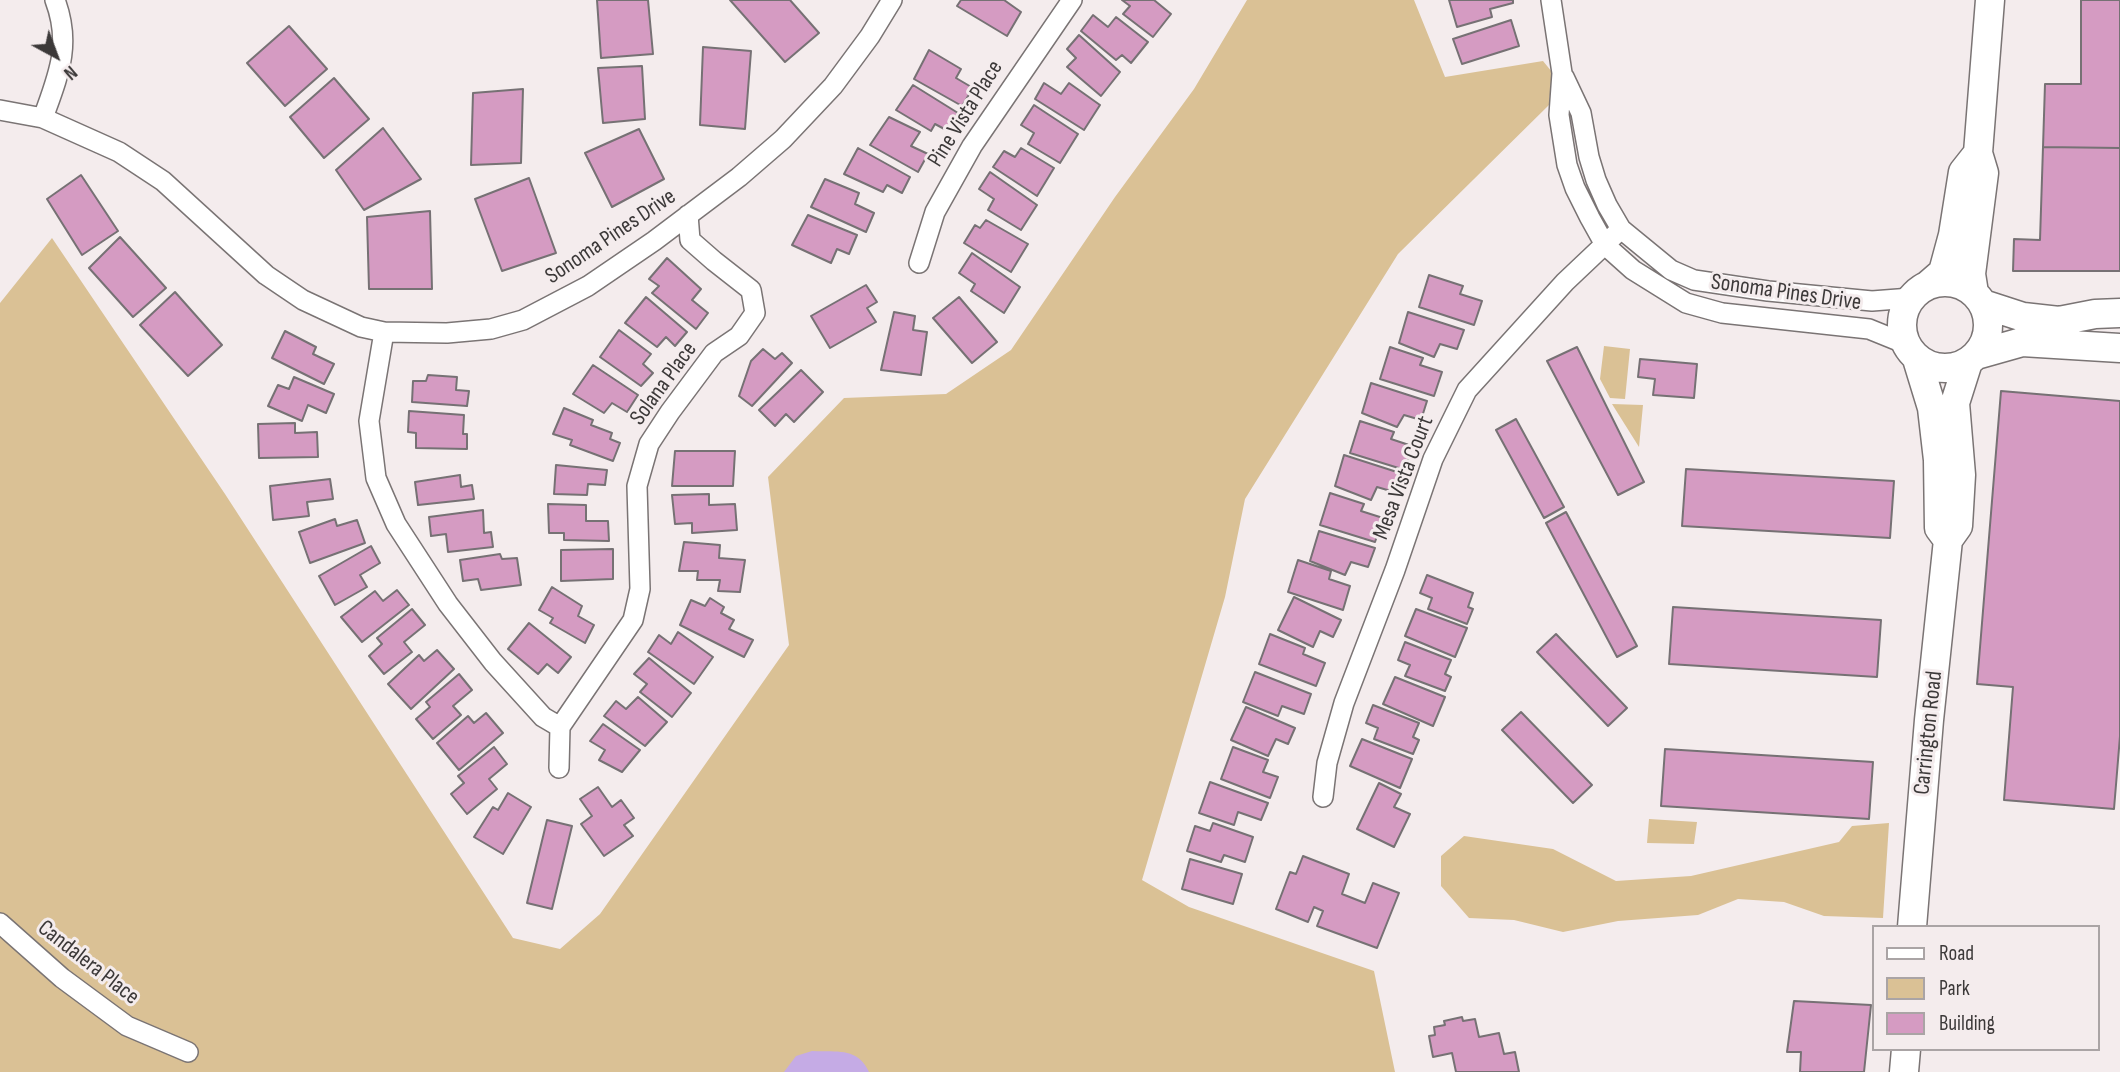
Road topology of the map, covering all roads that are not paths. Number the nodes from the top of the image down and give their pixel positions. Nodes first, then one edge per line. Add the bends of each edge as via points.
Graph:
1 (55, 0) edge
2 (892, 0) edge
3 (1072, 0) edge
4 (1551, 0) edge
5 (1990, 0) edge
6 (1562, 73) junction
7 (0, 110) edge
8 (43, 118) junction
9 (1978, 153) junction
10 (688, 215) junction
11 (1621, 229) junction
12 (1605, 244) junction
13 (919, 263) dead end
14 (1919, 292) junction
15 (1978, 299) junction
16 (2120, 313) edge
17 (384, 332) junction
18 (2120, 348) edge
19 (1912, 351) junction
20 (1972, 358) junction
21 (1948, 541) junction
22 (560, 727) junction
23 (559, 768) dead end
24 (1323, 797) dead end
25 (0, 923) edge
26 (1912, 925) edge
27 (1906, 1051) edge
28 (188, 1052) dead end
29 (1904, 1072) edge

1 - 8 street via 62,20 62,62
2 - 10 street, Sonoma Pines Drive via 825,95 739,177
3 - 13 street, Pine Vista Place via 972,146 935,212
4 - 6 street, Sonoma Pines Drive
5 - 9 street
6 - 11 street, Sonoma Pines Drive via 1581,113 1596,180
6 - 12 street, Sonoma Pines Drive via 1559,115 1567,165
7 - 8 street, Sonoma Pines Drive
8 - 17 street, Sonoma Pines Drive via 119,152 163,181 265,275 303,300 361,327
9 - 14 street via 1963,172 1942,272
9 - 15 street via 1984,173 1971,274
10 - 17 street, Sonoma Pines Drive via 588,286 523,320 464,332
10 - 22 street, Solana Place via 690,240 751,290 755,313 739,335 714,354 649,444 637,486 640,589 633,620
11 - 12 street, Mesa Vista Court
11 - 14 street, Sonoma Pines Drive via 1671,270 1694,280 1872,301
12 - 19 street, Sonoma Pines Drive via 1633,270 1686,303 1722,313 1869,329
12 - 24 street, Mesa Vista Court via 1467,390 1433,459 1344,703 1327,762
14 - 15 street via 1952,282
14 - 19 street via 1902,320 1902,332
15 - 16 street via 2023,317 2059,321
15 - 20 street via 1988,330
17 - 22 street via 369,421 376,478 396,524 493,663 542,716
18 - 20 street via 2022,342
19 - 20 street via 1929,366 1942,369
19 - 21 street, Carrington Road via 1932,408 1939,528
20 - 21 street, Carrington Road via 1955,403 1961,475 1958,526
21 - 26 street, Carrington Road
22 - 23 street
25 - 28 street, Candalera Place via 62,978 127,1026
27 - 29 street

